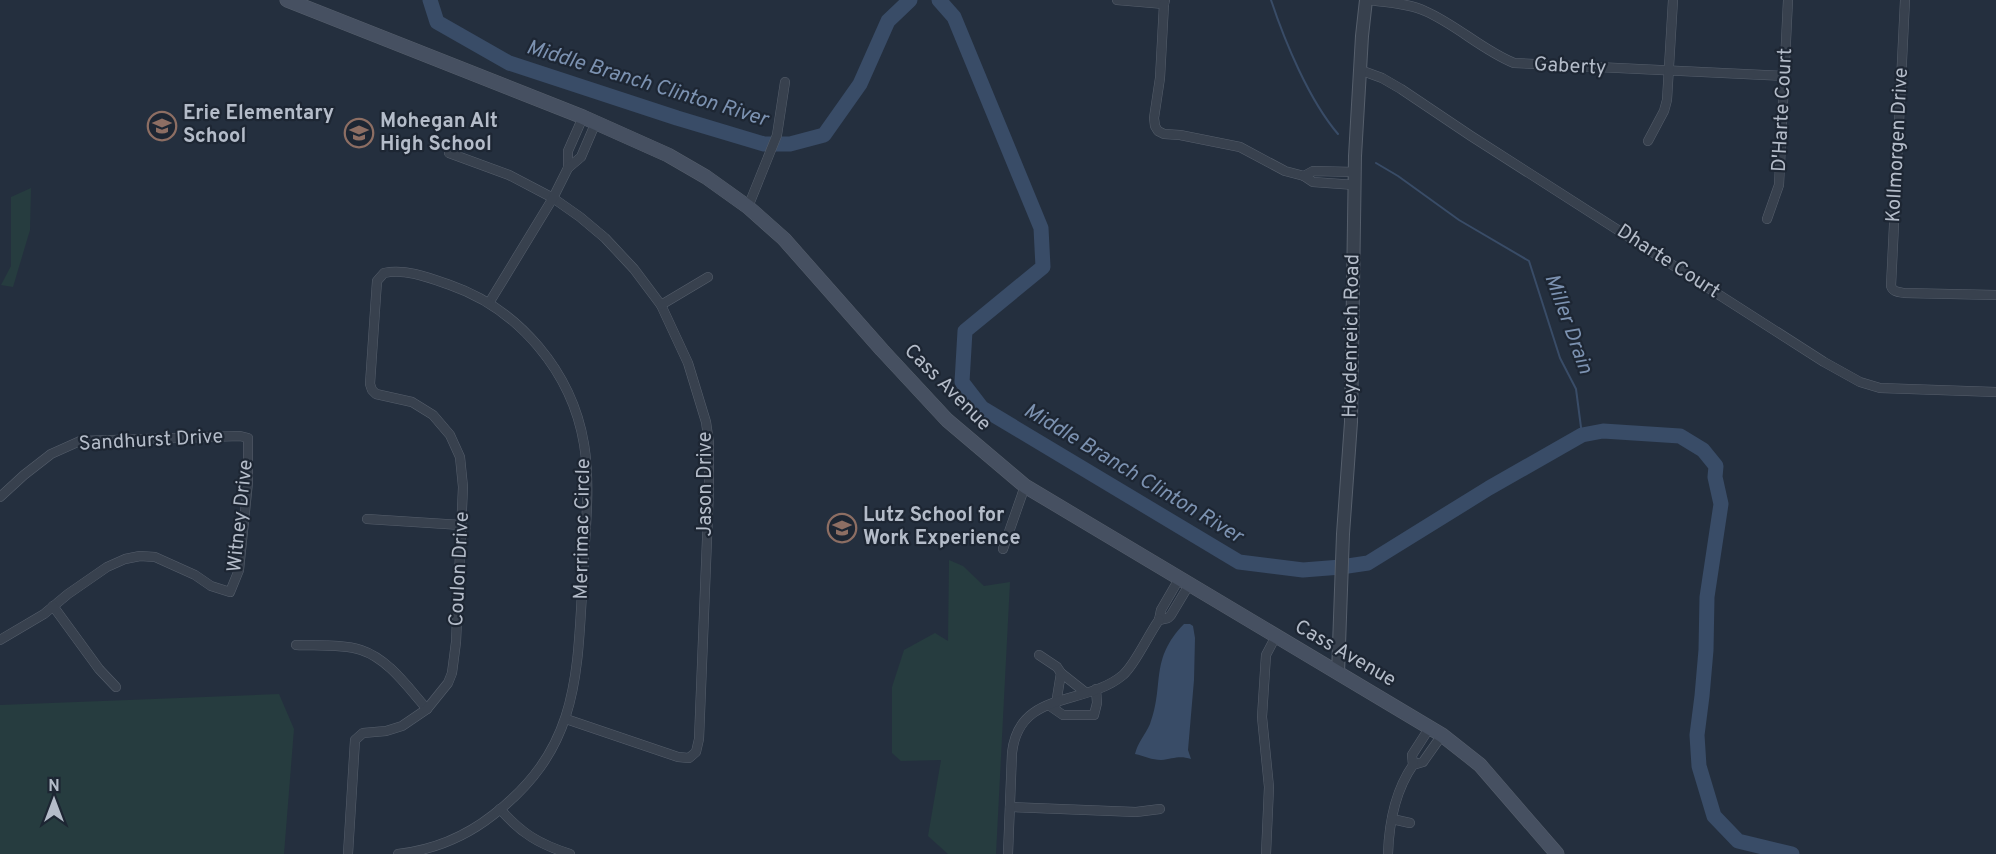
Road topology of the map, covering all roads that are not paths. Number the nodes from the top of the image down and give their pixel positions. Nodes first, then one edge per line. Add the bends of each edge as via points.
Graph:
1 (286, 0) edge
2 (1117, 0) edge
3 (1368, 0) edge
4 (1673, 0) edge
5 (1788, 0) edge
6 (1905, 0) edge
7 (1165, 2) edge
8 (307, 4) edge
9 (1360, 70) junction
10 (1670, 71) junction
11 (1785, 76) junction
12 (785, 82) dead end
13 (589, 119) junction
14 (1648, 141) dead end
15 (449, 153) dead end
16 (568, 168) junction
17 (1330, 171) junction
18 (1304, 176) junction
19 (1355, 178) junction
20 (1329, 183) junction
21 (553, 198) junction
22 (748, 207) junction
23 (1767, 219) dead end
24 (379, 277) joint
25 (708, 277) dead end
26 (1996, 295) edge
27 (489, 303) junction
28 (661, 305) junction
29 (1996, 392) edge
30 (248, 438) joint
31 (1024, 486) junction
32 (0, 497) edge
33 (367, 519) dead end
34 (461, 525) junction
35 (1003, 549) dead end
36 (1184, 582) junction
37 (53, 606) junction
38 (1276, 636) junction
39 (0, 640) edge
40 (296, 645) dead end
41 (1039, 655) dead end
42 (1061, 673) junction
43 (1338, 673) junction
44 (116, 687) dead end
45 (1096, 689) junction
46 (1085, 692) junction
47 (1053, 705) junction
48 (427, 709) junction
49 (566, 719) junction
50 (1430, 727) junction
51 (1442, 735) junction
52 (1413, 765) junction
53 (1010, 807) junction
54 (500, 809) junction
55 (1160, 809) dead end
56 (1392, 819) junction
57 (1410, 823) dead end
58 (348, 854) edge
59 (398, 854) edge
60 (570, 854) edge
61 (1008, 854) edge
62 (1266, 854) edge
63 (1388, 854) edge
64 (1557, 854) edge

1 - 8 main road, Cass Avenue
2 - 7 street
3 - 9 street, Heydenreich Road
3 - 10 street, Gaberty via 1424,10 1514,63
4 - 10 street
5 - 11 street, D'Harte Court
6 - 26 street, Kollmorgen Drive via 1893,289
7 - 18 street via 1154,118 1158,131 1240,147 1285,171
8 - 13 main road, Cass Avenue
9 - 19 street, Heydenreich Road
9 - 29 street, Dharte Court via 1401,89 1860,382 1880,388
10 - 11 street, Gaberty
10 - 14 street via 1666,106
11 - 23 street, D'Harte Court via 1779,185
12 - 22 street via 777,135
13 - 16 street via 567,151
13 - 16 street via 581,157
13 - 22 main road, Cass Avenue via 689,167
15 - 21 street, Jason Drive via 509,175
16 - 21 street
17 - 18 street via 1313,171
17 - 19 street
17 - 20 street
18 - 20 street via 1313,182
19 - 20 street
19 - 43 street, Heydenreich Road via 1351,422
21 - 27 street
21 - 28 street, Jason Drive via 618,250
22 - 31 main road, Cass Avenue via 803,258 946,420
24 - 27 street, Merrimac Circle via 390,272 410,273 458,288
24 - 34 street, Coulon Drive via 372,390 419,406 450,435 463,470
25 - 28 street
27 - 49 street, Merrimac Circle via 531,337 546,355 560,377 584,443 586,491 578,661
28 - 49 street, Jason Drive via 688,363 708,432 698,747 693,756 678,757
30 - 32 street, Sandhurst Drive via 80,441 51,454
30 - 37 street, Witney Drive via 239,570 230,592 173,564 140,556 107,567
31 - 35 street
31 - 36 main road, Cass Avenue
33 - 34 street
34 - 48 street, Coulon Drive via 454,662 448,683
36 - 38 main road, Cass Avenue
36 - 45 street via 1161,610 1159,620 1124,674
37 - 39 street
37 - 44 street
38 - 43 main road, Cass Avenue
38 - 62 street via 1266,655 1262,717 1269,788
40 - 48 street via 359,649 374,656
41 - 42 street
42 - 46 street
42 - 47 street
43 - 50 main road, Cass Avenue
45 - 46 street
45 - 47 street via 1094,715 1063,715
46 - 47 street
47 - 53 street via 1020,724 1012,753
48 - 58 street, Coulon Drive via 402,726 363,733 355,740
49 - 54 street, Merrimac Circle via 543,765
50 - 51 main road, Cass Avenue
50 - 52 street via 1412,755
51 - 52 street via 1423,762
51 - 64 main road, Cass Avenue via 1479,765
52 - 56 street via 1401,784
53 - 55 street via 1136,812
53 - 61 street
54 - 59 street, Merrimac Circle via 461,836
54 - 60 street via 533,840
56 - 57 street
56 - 63 street

